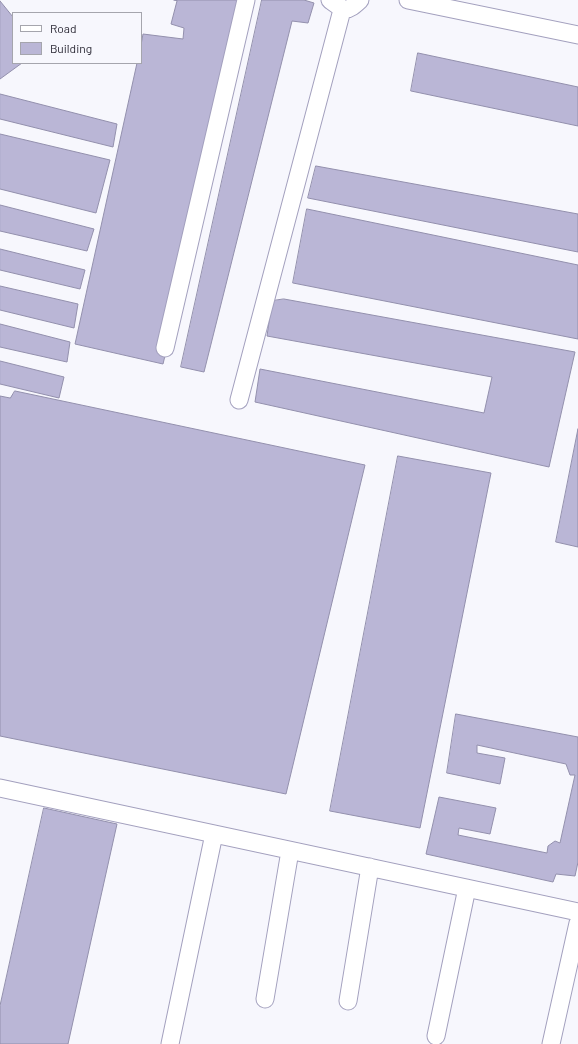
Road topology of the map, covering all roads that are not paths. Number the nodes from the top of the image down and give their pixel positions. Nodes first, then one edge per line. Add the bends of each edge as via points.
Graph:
1 (246, 0) edge
2 (360, 0) edge
3 (408, 0) edge
4 (336, 5) edge
5 (578, 35) edge
6 (165, 348) dead end
7 (238, 400) dead end
8 (0, 788) edge
9 (214, 834) junction
10 (290, 850) junction
11 (370, 867) junction
12 (467, 888) junction
13 (578, 912) edge
14 (578, 923) edge
15 (572, 982) edge
16 (265, 999) dead end
17 (348, 1001) dead end
18 (436, 1036) dead end
19 (170, 1044) edge
20 (551, 1044) edge

1 - 6 street
2 - 4 street via 351,9
3 - 5 street
4 - 7 street
8 - 9 street
9 - 10 street
9 - 19 street
10 - 11 street
10 - 16 street
11 - 12 street
11 - 17 street
12 - 13 street
12 - 18 street
14 - 15 street
15 - 20 street

